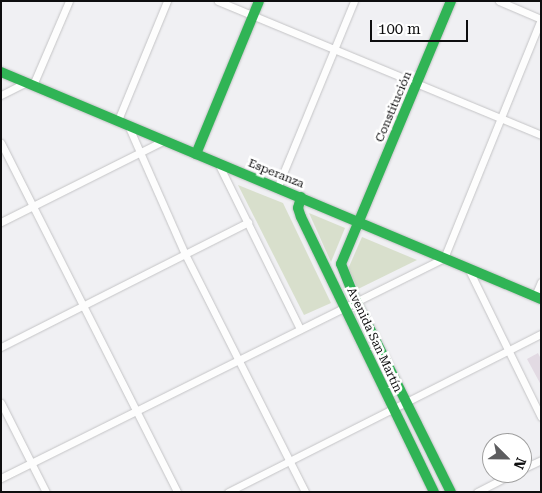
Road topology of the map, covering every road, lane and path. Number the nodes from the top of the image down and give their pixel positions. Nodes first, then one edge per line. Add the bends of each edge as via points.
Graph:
1 (70, 1) edge
2 (167, 1) edge
3 (218, 1) edge
4 (259, 1) edge
5 (354, 1) edge
6 (451, 1) edge
7 (499, 1) edge
8 (253, 16) junction
9 (541, 19) edge
10 (334, 49) junction
11 (1, 72) edge
12 (29, 84) junction
13 (417, 84) junction
14 (1, 95) edge
15 (500, 118) junction
16 (123, 122) junction
17 (541, 135) edge
18 (165, 140) junction
19 (1, 143) edge
20 (139, 154) junction
21 (196, 154) junction
22 (219, 165) junction
23 (278, 188) junction
24 (301, 198) junction
25 (33, 206) junction
26 (1, 222) edge
27 (248, 222) junction
28 (359, 222) junction
29 (185, 254) junction
30 (444, 258) junction
31 (468, 268) junction
32 (541, 282) edge
33 (538, 297) edge
34 (356, 301) junction
35 (83, 306) junction
36 (345, 307) junction
37 (300, 329) junction
38 (541, 334) edge
39 (1, 347) edge
40 (506, 350) junction
41 (238, 360) junction
42 (406, 401) junction
43 (1, 403) edge
44 (392, 408) junction
45 (136, 411) junction
46 (541, 417) edge
47 (289, 461) junction
48 (31, 463) junction
49 (1, 478) edge
50 (495, 483) edge
51 (46, 492) edge
52 (177, 492) edge
53 (228, 492) edge
54 (305, 492) edge
55 (434, 492) edge
56 (452, 492) edge
57 (477, 492) edge

1 - 12 street
2 - 16 street
3 - 8 street
4 - 8 main road
5 - 10 street
6 - 13 main road, Constitución
7 - 9 street
8 - 10 street
8 - 21 main road
9 - 15 street
10 - 13 street
10 - 23 street
11 - 12 main road, Esperanza
12 - 14 street
12 - 16 main road, Esperanza
13 - 15 street
13 - 28 main road, Constitución
15 - 17 street
15 - 30 street
16 - 18 main road, Esperanza
16 - 20 street
18 - 20 street
18 - 21 main road, Esperanza
19 - 25 street
20 - 25 street
20 - 29 street
21 - 22 main road, Esperanza
22 - 23 main road, Esperanza
22 - 27 street
23 - 24 main road, Esperanza
24 - 28 main road, Esperanza
24 - 36 main road, Avenida San Martín via 298,208 301,217
25 - 26 street
25 - 35 street
27 - 29 street
27 - 37 street
28 - 30 main road, Esperanza
28 - 34 main road, Avenida San Martín via 341,264
29 - 35 street
29 - 41 street
30 - 31 main road, Esperanza
30 - 34 street
31 - 33 main road, Esperanza
31 - 40 street
32 - 33 street
34 - 36 street
34 - 42 main road, Avenida San Martín
35 - 39 street
35 - 45 street
36 - 37 street
36 - 44 main road, Avenida San Martín
37 - 41 street
38 - 40 street
40 - 42 street
40 - 46 street
41 - 45 street
41 - 47 street
42 - 44 street
42 - 56 main road, Avenida San Martín
43 - 48 street
44 - 47 street
44 - 55 main road, Avenida San Martín
45 - 48 street
45 - 52 street
47 - 53 street
47 - 54 street
48 - 49 street
48 - 51 street
50 - 57 street

